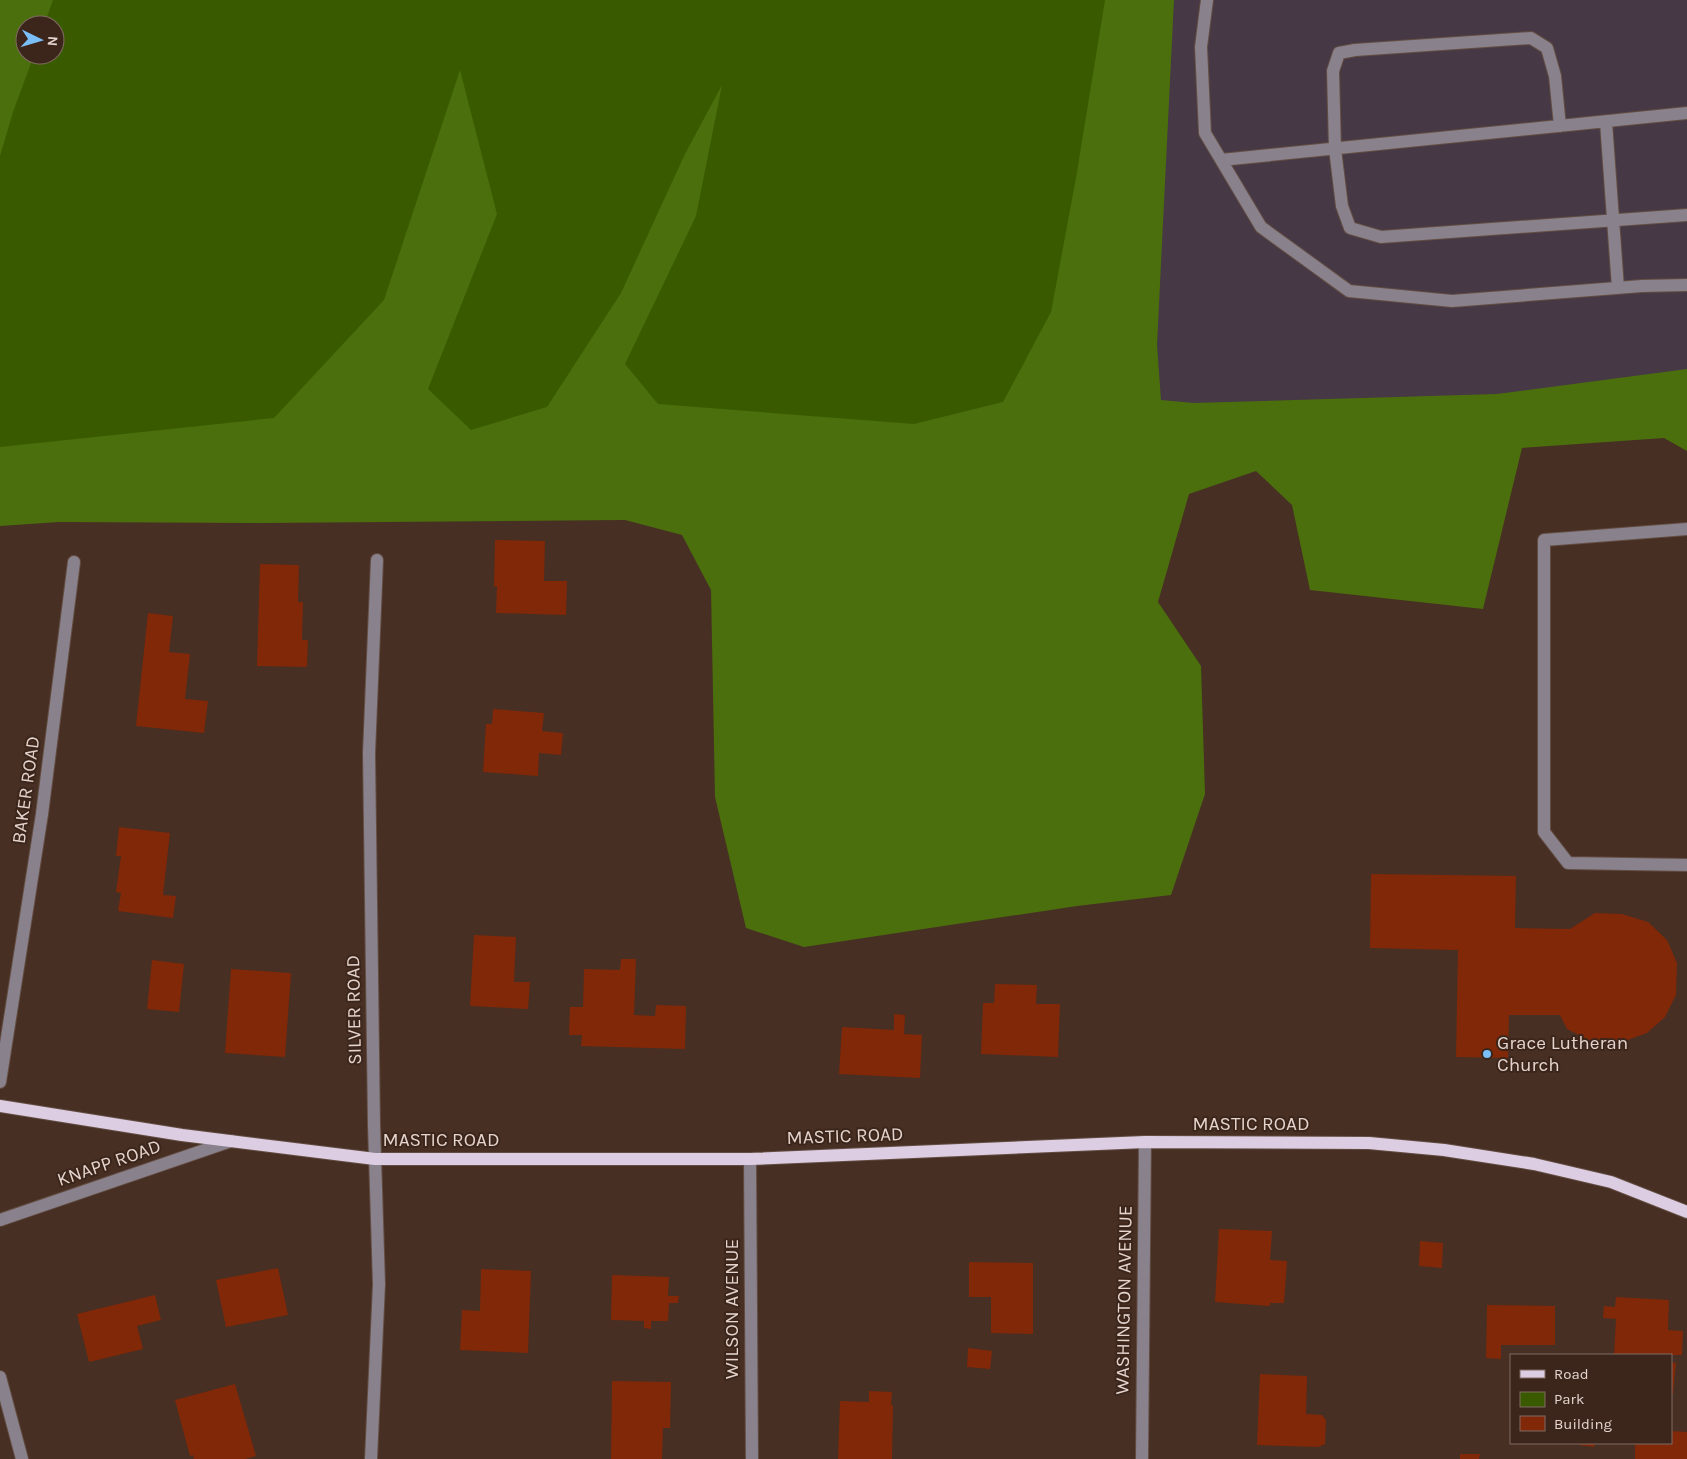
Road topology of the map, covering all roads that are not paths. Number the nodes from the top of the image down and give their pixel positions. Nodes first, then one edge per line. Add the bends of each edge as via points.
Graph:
1 (1207, 0) edge
2 (1687, 113) edge
3 (1606, 122) junction
4 (1560, 126) junction
5 (1335, 149) junction
6 (1221, 160) junction
7 (1687, 215) edge
8 (1612, 221) junction
9 (1687, 285) edge
10 (1618, 288) junction
11 (1683, 529) edge
12 (377, 560) dead end
13 (74, 562) dead end
14 (1687, 865) edge
15 (0, 1082) edge
16 (0, 1106) edge
17 (231, 1141) junction
18 (1144, 1142) junction
19 (375, 1159) junction
20 (750, 1159) junction
21 (1687, 1212) edge
22 (0, 1220) edge
23 (0, 1377) edge
24 (22, 1459) edge
25 (371, 1459) edge
26 (752, 1459) edge
27 (1142, 1459) edge

1 - 6 street via 1201,47 1205,133
2 - 3 street
3 - 4 street
3 - 8 street
4 - 5 street
4 - 5 street via 1555,76 1547,48 1531,38 1355,50 1339,53 1333,71
5 - 6 street
5 - 8 street via 1342,206 1350,228 1381,237
6 - 10 street via 1261,227 1349,291 1452,301
7 - 8 street
8 - 10 street
9 - 10 street
11 - 14 street via 1544,540 1544,832 1568,863
12 - 19 street, SILVER ROAD via 369,753
13 - 15 street, BAKER ROAD via 42,814
16 - 17 main road, MASTIC ROAD
17 - 19 main road, MASTIC ROAD
17 - 22 street, KNAPP ROAD
18 - 20 main road, MASTIC ROAD
18 - 21 main road, MASTIC ROAD via 1369,1142 1444,1150 1534,1164 1611,1182
18 - 27 street, WASHINGTON AVENUE
19 - 20 main road, MASTIC ROAD
19 - 25 street, SILVER ROAD via 378,1284
20 - 26 street, WILSON AVENUE
23 - 24 street

